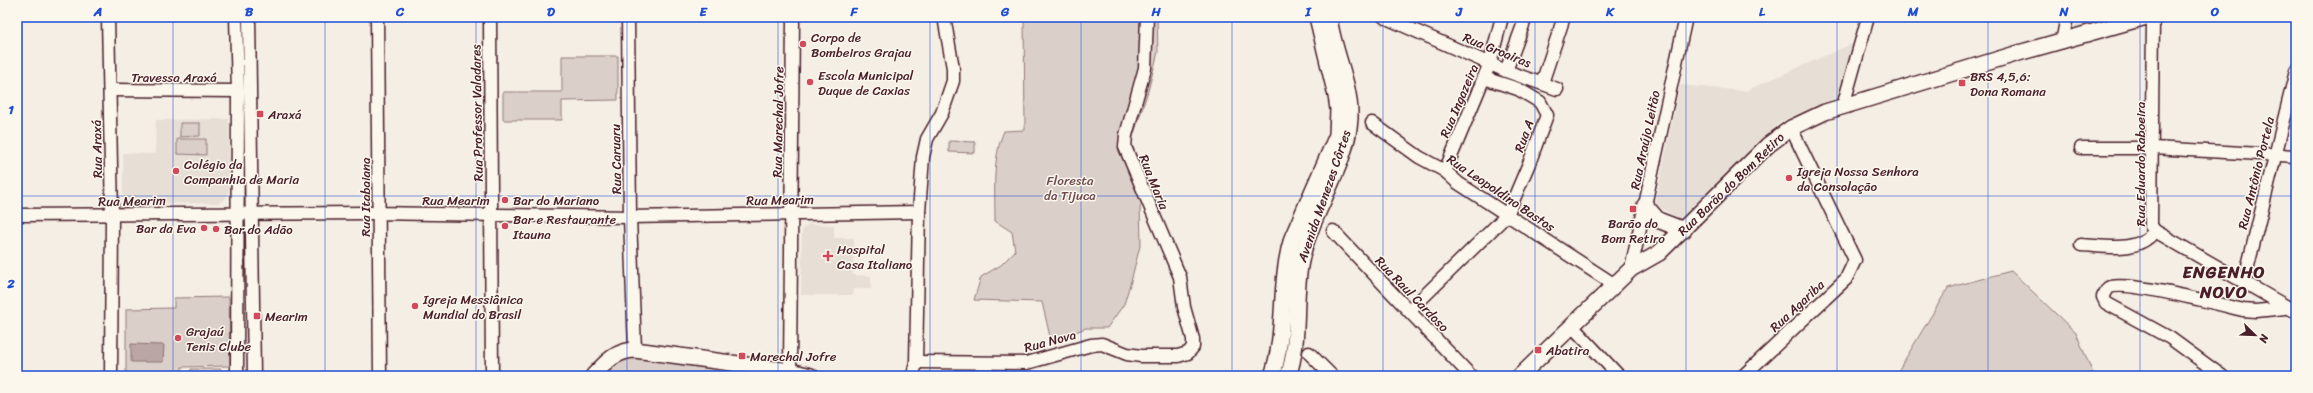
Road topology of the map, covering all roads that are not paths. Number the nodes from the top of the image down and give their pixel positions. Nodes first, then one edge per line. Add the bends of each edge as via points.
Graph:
1 (108, 17) edge
2 (236, 17) edge
3 (249, 17) edge
4 (377, 17) edge
5 (490, 17) edge
6 (628, 17) edge
7 (793, 17) edge
8 (944, 17) edge
9 (1148, 17) edge
10 (1317, 17) edge
11 (1329, 17) edge
12 (1384, 17) edge
13 (1502, 17) edge
14 (1526, 17) edge
15 (1564, 17) edge
16 (1686, 17) edge
17 (1868, 17) edge
18 (2067, 17) edge
19 (2146, 17) edge
20 (2153, 17) edge
21 (2062, 42) junction
22 (1490, 63) junction
23 (1506, 71) junction
24 (2296, 71) edge
25 (1484, 78) junction
26 (1542, 83) junction
27 (1557, 88) dead end
28 (110, 90) junction
29 (238, 91) junction
30 (1843, 106) junction
31 (1372, 123) dead end
32 (1791, 128) junction
33 (2081, 148) dead end
34 (2153, 148) junction
35 (2274, 155) junction
36 (2296, 156) edge
37 (1445, 171) junction
38 (1645, 206) junction
39 (919, 212) junction
40 (237, 213) junction
41 (251, 213) junction
42 (379, 214) junction
43 (492, 214) junction
44 (791, 214) junction
45 (17, 215) edge
46 (1507, 215) junction
47 (112, 216) junction
48 (630, 216) junction
49 (1684, 230) junction
50 (1333, 231) dead end
51 (2155, 231) junction
52 (2081, 245) dead end
53 (1631, 269) junction
54 (2244, 282) junction
55 (1615, 285) junction
56 (1409, 310) junction
57 (2291, 310) edge
58 (1572, 326) junction
59 (635, 350) junction
60 (1188, 353) joint
61 (1309, 353) dead end
62 (916, 362) junction
63 (790, 371) junction
64 (111, 376) edge
65 (237, 376) edge
66 (254, 376) edge
67 (380, 376) edge
68 (492, 376) edge
69 (593, 376) edge
70 (811, 376) edge
71 (913, 376) edge
72 (1272, 376) edge
73 (1288, 376) edge
74 (1332, 376) edge
75 (1471, 376) edge
76 (1520, 376) edge
77 (1619, 376) edge
78 (1743, 376) edge
79 (2222, 376) edge

1 - 28 street, Rua Araxá
2 - 29 street
3 - 41 street
4 - 42 street, Rua Itabaiana
5 - 43 street, Rua Professor Valadares
6 - 48 street, Rua Caruaru
7 - 44 street, Rua Marechal Jofre
8 - 39 street via 953,81 942,113 927,139 923,157
9 - 60 street, Rua Maria via 1145,68 1125,147 1180,277 1184,307 1193,339 1193,347
10 - 72 main road, Avenida Menezes Côrtes via 1336,96 1338,135 1288,252 1284,270 1280,335
11 - 73 main road, Avenida Menezes Côrtes via 1347,93 1348,130 1301,260 1293,350
12 - 22 street, Rua Groairas
13 - 22 street, Rua Ingazeira
14 - 23 street
15 - 26 street
16 - 38 street, Rua Araújo Leitão
17 - 30 street
18 - 21 street
19 - 21 main road, Rua Barão do Bom Retiro
20 - 34 street, Rua Eduardo Raboeira
21 - 30 main road, Rua Barão do Bom Retiro
22 - 23 street, Rua Groairas
22 - 25 street, Rua Ingazeira
23 - 26 street, Rua Groairas
24 - 35 street, Rua Antônio Portela
25 - 37 street, Rua Ingazeira
25 - 46 street, Rua A via 1518,89 1540,102 1547,115
26 - 27 street, Rua Groairas
28 - 29 street, Travessa Araxá
28 - 47 street, Rua Araxá
29 - 40 street
30 - 32 main road, Rua Barão do Bom Retiro
31 - 37 street, Rua Leopoldino Bastos via 1419,157
32 - 49 main road, Rua Barão do Bom Retiro via 1768,145
32 - 78 street, Rua Agariba via 1855,260 1846,279
33 - 34 street
34 - 35 street
34 - 51 street, Rua Eduardo Raboeira via 2151,226
35 - 36 street
35 - 54 street, Rua Antônio Portela
37 - 46 street, Rua Leopoldino Bastos via 1458,183
38 - 49 main road via 1658,220
38 - 53 street, Rua Araújo Leitão
39 - 44 street, Rua Mearim
39 - 62 street
40 - 41 street, Rua Mearim
40 - 47 street, Rua Mearim
40 - 65 street
41 - 42 street, Rua Mearim
41 - 66 street
42 - 43 street, Rua Mearim
42 - 67 street, Rua Itabaiana
43 - 48 street, Rua Mearim
43 - 68 street, Rua Professor Valadares
44 - 48 street, Rua Mearim
44 - 63 street, Rua Marechal Jofre
45 - 47 street, Rua Mearim
46 - 55 street, Rua Leopoldino Bastos
46 - 56 street
47 - 64 street, Rua Araxá
48 - 59 street, Rua Caruaru
49 - 53 main road, Rua Barão do Bom Retiro via 1659,253
50 - 56 street, Rua Raul Cardoso
51 - 52 street, Rua Eduardo Raboeira via 2148,240 2130,247
51 - 54 street
53 - 55 main road, Rua Barão do Bom Retiro
54 - 57 street
55 - 58 main road, Rua Barão do Bom Retiro
56 - 75 street, Rua Raul Cardoso
57 - 79 street via 2243,310 2142,289 2118,286 2108,288 2103,297 2106,303 2170,338
58 - 76 main road, Rua Barão do Bom Retiro
58 - 77 street
59 - 63 main road
59 - 69 main road via 620,352 610,358
60 - 62 street, Rua Nova via 1178,356 1141,356 1127,354 1102,344 1027,363
61 - 74 street
62 - 71 street
63 - 70 main road

